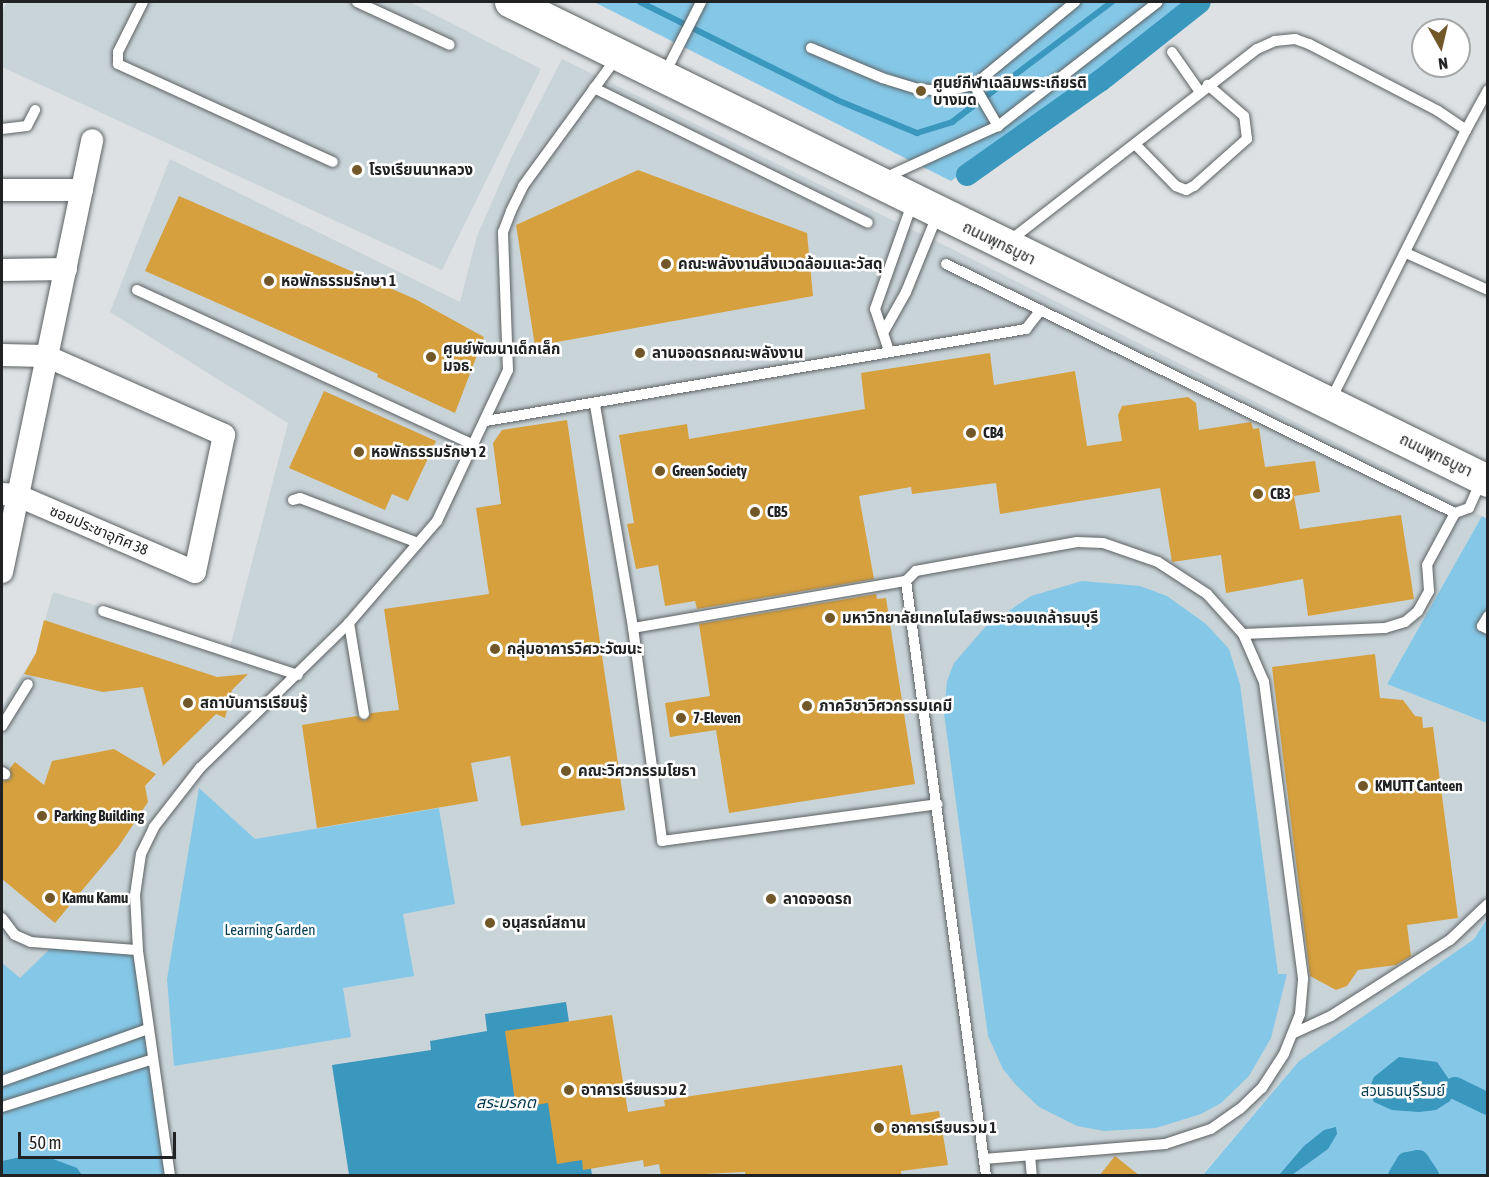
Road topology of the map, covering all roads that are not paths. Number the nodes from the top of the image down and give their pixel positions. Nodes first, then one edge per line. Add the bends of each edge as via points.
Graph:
1 (143, 2) edge
2 (357, 2) edge
3 (511, 2) edge
4 (1075, 2) edge
5 (1158, 2) edge
6 (701, 5) edge
7 (450, 45) dead end
8 (812, 48) dead end
9 (1172, 52) dead end
10 (619, 53) junction
11 (664, 75) junction
12 (974, 85) junction
13 (594, 88) junction
14 (1204, 89) junction
15 (1488, 90) edge
16 (35, 110) dead end
17 (998, 126) junction
18 (2, 129) edge
19 (1466, 130) junction
20 (92, 140) dead end
21 (1134, 144) junction
22 (333, 162) dead end
23 (875, 182) junction
24 (2, 190) edge
25 (82, 190) junction
26 (925, 207) junction
27 (868, 223) dead end
28 (1004, 245) junction
29 (1406, 253) junction
30 (946, 264) dead end
31 (66, 269) junction
32 (2, 270) edge
33 (137, 290) dead end
34 (1488, 290) edge
35 (1041, 310) junction
36 (883, 333) junction
37 (889, 351) junction
38 (2, 355) edge
39 (46, 356) junction
40 (1329, 403) junction
41 (595, 405) junction
42 (486, 421) junction
43 (472, 444) junction
44 (1485, 480) edge
45 (9, 495) edge
46 (293, 500) dead end
47 (1455, 513) junction
48 (418, 543) junction
49 (2, 572) edge
50 (906, 581) junction
51 (103, 611) dead end
52 (1488, 616) edge
53 (349, 623) junction
54 (633, 628) junction
55 (1488, 629) edge
56 (1243, 634) junction
57 (298, 675) junction
58 (28, 684) dead end
59 (364, 714) dead end
60 (2, 726) edge
61 (938, 804) junction
62 (1488, 904) edge
63 (2, 918) edge
64 (138, 950) junction
65 (148, 1029) junction
66 (1294, 1033) junction
67 (153, 1059) junction
68 (2, 1081) edge
69 (2, 1107) edge
70 (1030, 1155) junction
71 (984, 1159) junction
72 (170, 1176) edge
73 (987, 1176) edge
74 (1032, 1176) edge

1 - 22 lane via 118,52 117,64
2 - 7 lane
3 - 10 main road, ถนนพุทธบูชา
4 - 12 lane
5 - 17 lane
6 - 11 lane
8 - 12 lane via 918,89
9 - 14 lane
10 - 11 main road, ถนนพุทธบูชา
10 - 13 lane
11 - 23 main road, ถนนพุทธบูชา
12 - 17 lane
13 - 27 lane
13 - 42 lane via 523,186 503,232 508,370
14 - 19 lane via 1257,49 1275,41 1295,39 1438,111
14 - 21 lane
14 - 21 lane via 1244,116 1246,139 1194,186 1186,190 1176,186
15 - 19 lane
16 - 18 lane via 31,123 21,129
17 - 23 lane
19 - 29 lane
20 - 25 street
21 - 28 lane via 1044,210
23 - 26 main road, ถนนพุทธบูชา
24 - 25 street
25 - 31 street
26 - 28 main road, ถนนพุทธบูชา
26 - 36 lane via 906,292
26 - 36 lane via 875,309
28 - 40 main road, ถนนพุทธบูชา
29 - 34 lane
29 - 40 lane
30 - 35 lane
31 - 32 street
31 - 39 street
33 - 43 lane
35 - 37 lane via 1026,329
35 - 47 lane
36 - 37 lane
37 - 41 lane
38 - 39 street
39 - 45 street
39 - 45 street, ซอยประชาอุทิศ 38 via 224,435 195,572
40 - 44 main road, ถนนพุทธบูชา
41 - 42 lane
41 - 54 lane
42 - 43 lane
43 - 48 lane via 437,521
44 - 47 lane via 1468,508
45 - 49 street
46 - 48 lane via 300,498
47 - 56 lane via 1427,565 1429,591 1418,611 1405,622 1385,628
48 - 53 lane
50 - 54 lane
50 - 56 lane via 916,571 1077,542 1103,543 1166,567 1207,594
50 - 61 lane
51 - 57 lane
52 - 55 lane via 1482,626
53 - 57 lane
53 - 59 lane
54 - 61 lane via 662,842
56 - 66 lane via 1264,682 1303,978
57 - 64 lane via 200,768 154,827 136,876
58 - 60 lane
61 - 71 lane
62 - 66 lane via 1450,940 1331,1016
63 - 64 lane via 15,934 31,942
64 - 65 lane
65 - 67 lane
65 - 68 lane
66 - 70 lane via 1262,1088 1211,1129 1166,1144
67 - 69 lane
67 - 72 lane
70 - 71 lane
70 - 74 lane
71 - 73 lane

